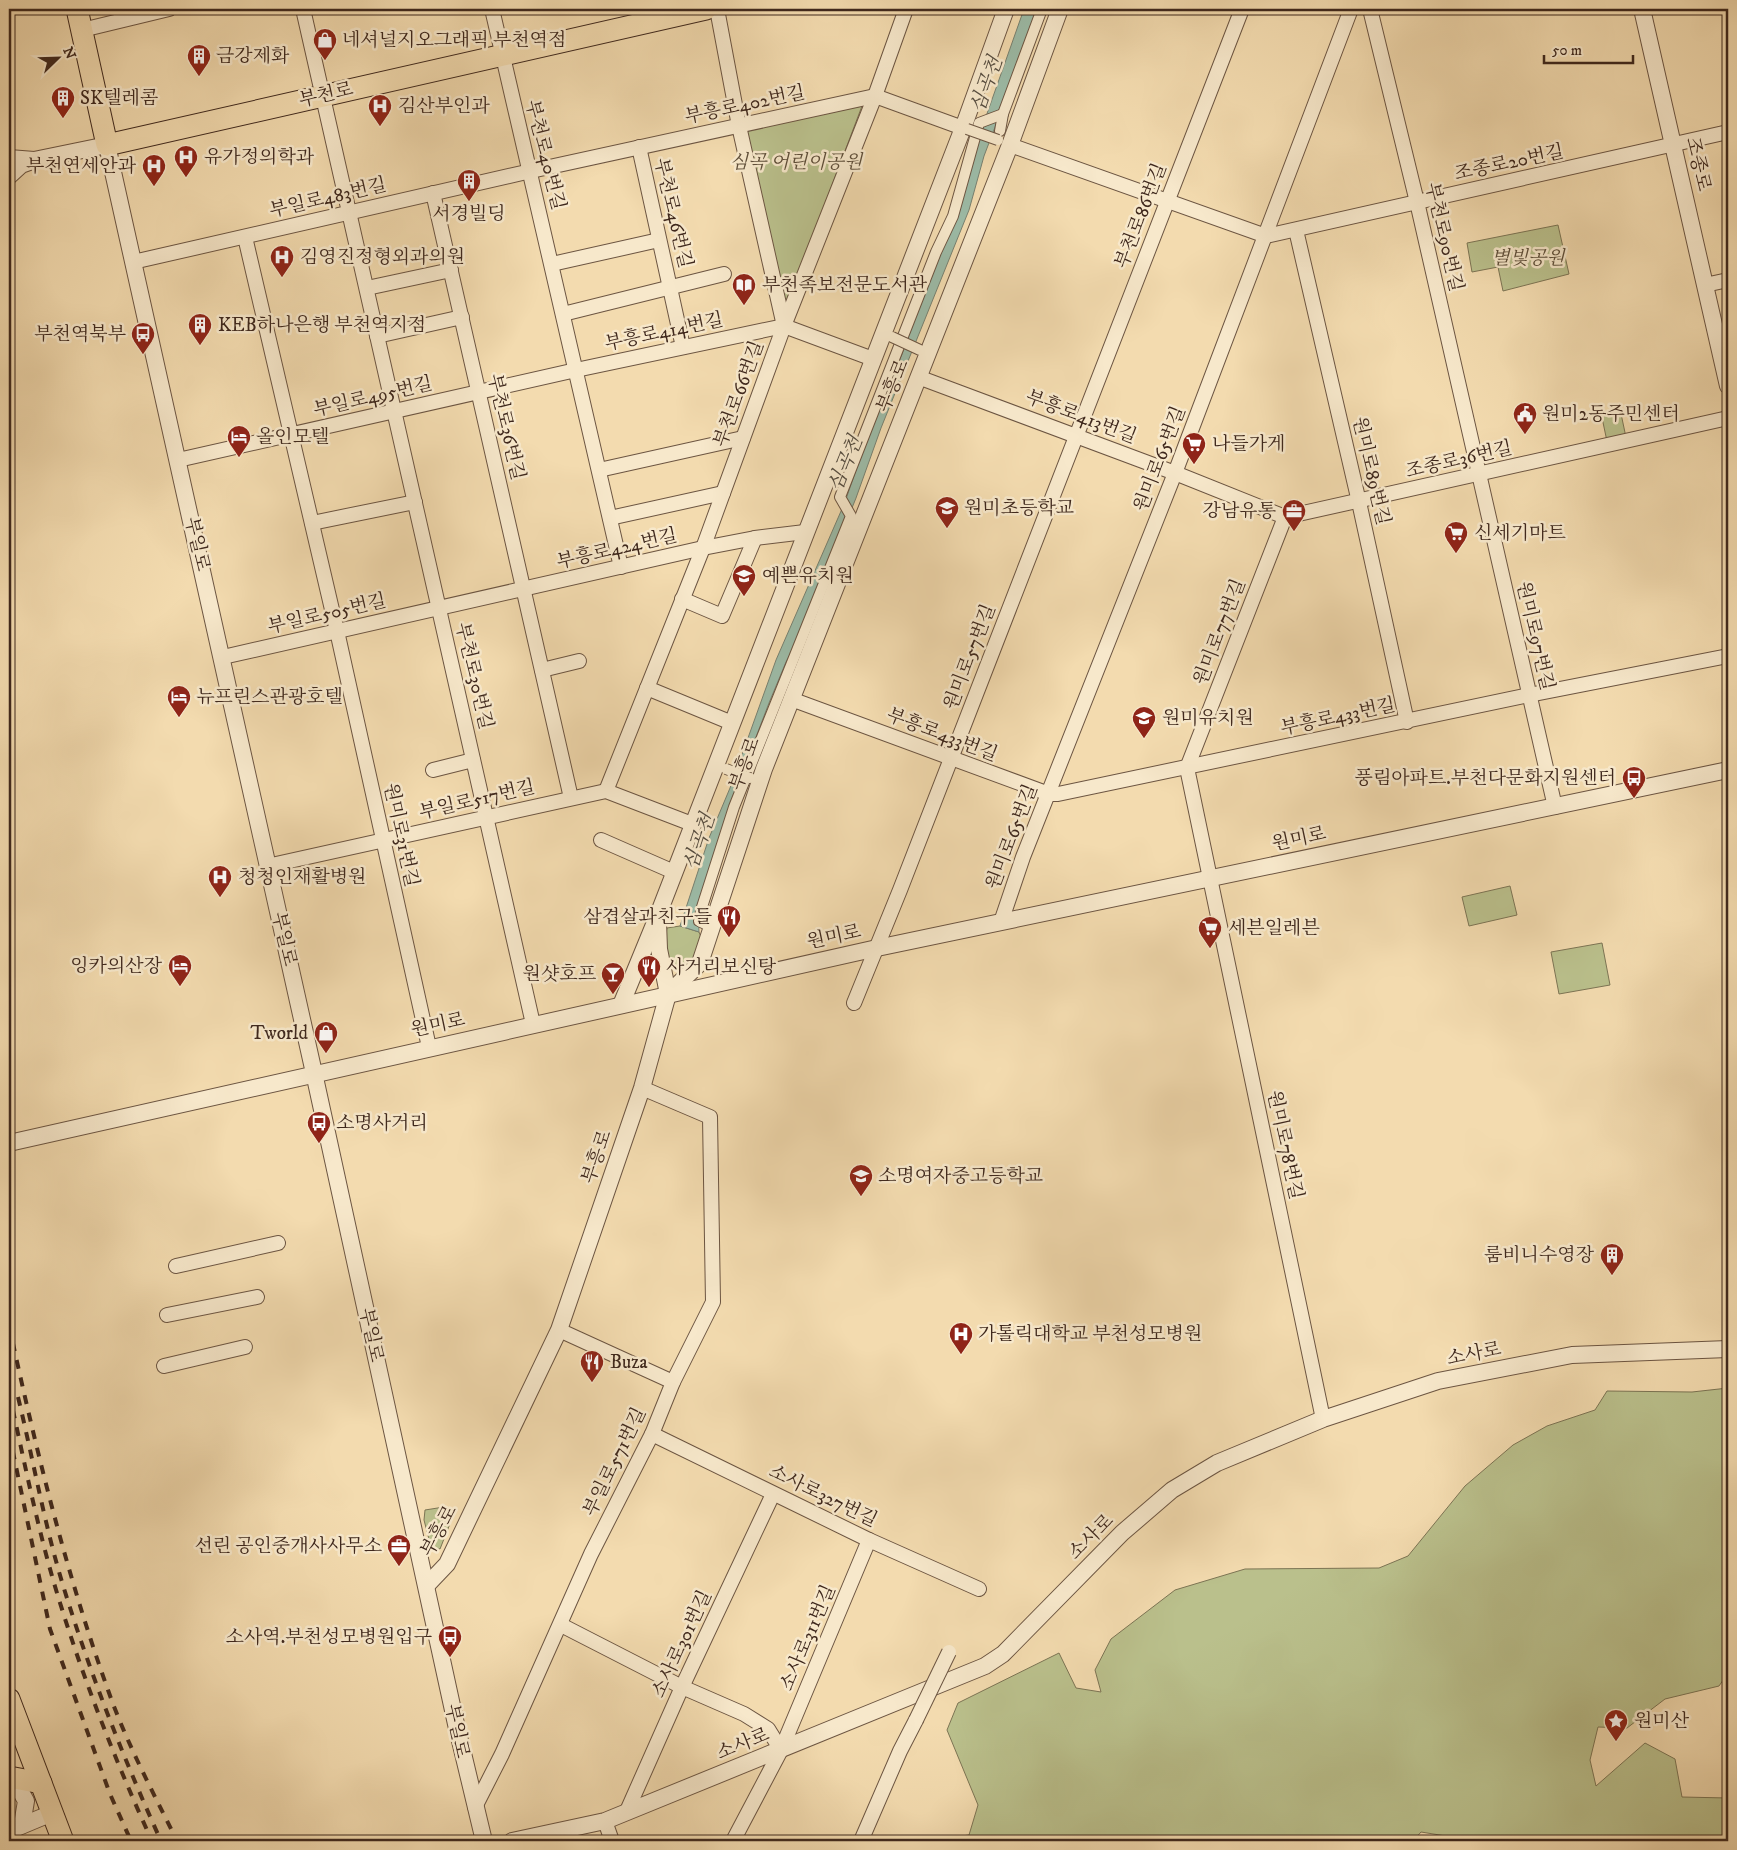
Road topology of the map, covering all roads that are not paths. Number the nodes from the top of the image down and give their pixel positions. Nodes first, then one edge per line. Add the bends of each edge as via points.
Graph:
1 (76, 9) edge
2 (169, 9) edge
3 (303, 9) edge
4 (492, 9) edge
5 (706, 9) edge
6 (716, 9) edge
7 (906, 9) edge
8 (1006, 9) edge
9 (1042, 9) edge
10 (1060, 9) edge
11 (1242, 9) edge
12 (1351, 9) edge
13 (1370, 9) edge
14 (1642, 9) edge
15 (82, 30) junction
16 (502, 55) junction
17 (323, 96) junction
18 (875, 96) junction
19 (1003, 114) junction
20 (739, 126) junction
21 (963, 128) junction
22 (1000, 131) dead end
23 (1728, 132) edge
24 (107, 144) junction
25 (1010, 145) junction
26 (1673, 145) junction
27 (638, 148) junction
28 (9, 158) edge
29 (34, 160) junction
30 (530, 170) junction
31 (9, 176) edge
32 (433, 193) junction
33 (1167, 200) junction
34 (1417, 202) junction
35 (350, 212) junction
36 (1296, 230) junction
37 (1266, 236) junction
38 (245, 237) junction
39 (659, 240) junction
40 (133, 262) junction
41 (552, 264) junction
42 (451, 270) junction
43 (724, 274) dead end
44 (1728, 280) edge
45 (1705, 286) junction
46 (367, 288) junction
47 (670, 288) junction
48 (563, 314) junction
49 (462, 317) junction
50 (784, 326) junction
51 (888, 335) junction
52 (378, 336) junction
53 (683, 347) junction
54 (924, 352) junction
55 (873, 360) junction
56 (576, 370) junction
57 (918, 377) junction
58 (1728, 386) edge
59 (479, 392) junction
60 (395, 412) junction
61 (1728, 418) edge
62 (291, 435) junction
63 (1076, 436) junction
64 (743, 438) junction
65 (178, 460) junction
66 (599, 470) junction
67 (1175, 473) junction
68 (1478, 474) junction
69 (723, 493) junction
70 (415, 502) junction
71 (1359, 502) junction
72 (1285, 517) junction
73 (610, 518) junction
74 (312, 523) junction
75 (805, 532) junction
76 (755, 538) junction
77 (703, 548) junction
78 (621, 567) junction
79 (523, 590) junction
80 (682, 599) junction
81 (439, 608) junction
82 (337, 631) junction
83 (1728, 656) edge
84 (223, 657) junction
85 (579, 660) dead end
86 (542, 670) junction
87 (647, 688) junction
88 (1529, 694) junction
89 (791, 699) junction
90 (1407, 722) junction
91 (732, 723) junction
92 (951, 759) junction
93 (473, 760) junction
94 (721, 767) junction
95 (1187, 768) junction
96 (433, 770) dead end
97 (1728, 770) edge
98 (755, 780) junction
99 (606, 791) junction
100 (1048, 794) junction
101 (572, 798) junction
102 (1554, 807) junction
103 (486, 818) junction
104 (692, 824) junction
105 (383, 840) junction
106 (601, 840) dead end
107 (267, 866) junction
108 (674, 872) junction
109 (1210, 878) junction
110 (658, 915) junction
111 (1001, 922) junction
112 (707, 925) dead end
113 (877, 948) junction
114 (668, 994) junction
115 (854, 1003) dead end
116 (621, 1005) junction
117 (533, 1024) junction
118 (429, 1047) junction
119 (314, 1073) junction
120 (642, 1088) junction
121 (9, 1143) edge
122 (278, 1243) dead end
123 (176, 1266) dead end
124 (257, 1297) dead end
125 (168, 1315) dead end
126 (559, 1330) junction
127 (245, 1347) dead end
128 (1728, 1349) edge
129 (164, 1366) dead end
130 (673, 1382) junction
131 (1323, 1419) junction
132 (652, 1434) junction
133 (774, 1494) junction
134 (869, 1540) junction
135 (427, 1585) junction
136 (979, 1589) dead end
137 (561, 1625) junction
138 (948, 1652) dead end
139 (682, 1687) junction
140 (9, 1699) edge
141 (781, 1750) junction
142 (11, 1778) edge
143 (41, 1783) junction
144 (475, 1807) junction
145 (627, 1811) junction
146 (52, 1812) junction
147 (605, 1821) junction
148 (16, 1828) edge
149 (63, 1841) edge
150 (484, 1841) edge
151 (512, 1841) edge
152 (612, 1841) edge
153 (733, 1841) edge
154 (861, 1841) edge

1 - 15 main road, 부일로
2 - 15 street
3 - 17 street, 부천로30번길
4 - 16 street, 부천로40번길
5 - 16 main road, 부천로
6 - 20 street
7 - 18 street, 부천로66번길
8 - 21 street, 부흥로
9 - 19 street
10 - 25 street, 부흥로
11 - 33 street, 부천로86번길
12 - 37 street, 원미로65번길
13 - 34 street, 부천로90번길
14 - 26 street, 조종로
15 - 24 main road, 부일로
16 - 17 main road, 부천로
16 - 30 street, 부천로40번길
17 - 24 main road, 부천로
17 - 35 street, 부천로30번길
18 - 20 street, 부흥로402번길
18 - 21 street
18 - 50 street, 부천로66번길
19 - 22 street
19 - 112 street via 979,123 953,216 840,497 850,516 734,807 702,907 699,922
20 - 27 street, 부흥로402번길
20 - 50 street
21 - 25 street, bridge
21 - 51 street, 부흥로
23 - 26 street, 조종로20번길
24 - 29 street, 부천로
24 - 40 street, 부일로
25 - 33 street
25 - 54 street, 부흥로
26 - 34 street, 조종로20번길
26 - 45 street, 조종로
27 - 30 street, 부흥로402번길
27 - 39 street, 부천로46번길
28 - 29 street, 부천로
29 - 31 street, 부천로 via 21,165
30 - 32 street, 부일로483번길
30 - 41 street, 부천로40번길
32 - 35 street, 부일로483번길
32 - 42 street, 부천로36번길
33 - 37 street
33 - 63 street, 부천로86번길
34 - 36 street, 조종로20번길
34 - 68 street, 부천로90번길
35 - 38 street, 부일로483번길
35 - 46 street, 부천로30번길
36 - 37 street, 조종로20번길
36 - 71 street, 원미로89번길
37 - 67 street, 원미로65번길
38 - 40 street, 부일로483번길
38 - 62 street, 원미로31번길
39 - 41 street
39 - 47 street, 부천로46번길
40 - 65 street, 부일로
41 - 48 street, 부천로40번길
42 - 46 street
42 - 49 street, 부천로36번길
43 - 47 street, 부천로46번길
44 - 45 street
45 - 58 street, 조종로
46 - 52 street, 부천로30번길
47 - 48 street
47 - 53 street, 부천로46번길
48 - 56 street, 부천로40번길
49 - 52 street
49 - 59 street, 부천로36번길
50 - 53 street, 부흥로414번길
50 - 55 street
50 - 64 street, 부천로66번길
51 - 54 street, bridge
51 - 55 street, 부흥로
52 - 60 street, 부천로30번길
53 - 56 street, 부흥로414번길
54 - 57 street, 부흥로
55 - 75 street, 부흥로
56 - 59 street, 부일로495번길
56 - 66 street, 부천로40번길
57 - 63 street, 부흥로413번길
57 - 89 street, 부흥로
59 - 60 street, 부일로495번길
59 - 79 street, 부천로36번길
60 - 62 street, 부일로495번길
60 - 70 street, 부천로30번길
61 - 68 street, 조종로36번길
62 - 65 street, 부일로495번길
62 - 74 street, 원미로31번길
63 - 67 street, 부흥로413번길
63 - 92 street, 원미로57번길
64 - 66 street
64 - 69 street, 부천로66번길
65 - 84 street, 부일로
66 - 73 street, 부천로40번길
67 - 72 street, 부흥로413번길
67 - 100 street, 원미로65번길
68 - 71 street, 조종로36번길
68 - 88 street, 원미로97번길
69 - 73 street
69 - 77 street, 부천로66번길
70 - 74 street
70 - 81 street, 부천로30번길
71 - 72 street, 조종로36번길
71 - 90 street, 원미로89번길
72 - 95 street, 원미로77번길
73 - 78 street, 부천로40번길
74 - 82 street, 원미로31번길
75 - 76 street, 부흥로424번길
75 - 91 street, 부흥로
76 - 77 street, 부흥로424번길
76 - 80 street via 722,616
77 - 78 street, 부흥로424번길
77 - 80 street, 부천로66번길
78 - 79 street, 부흥로424번길
79 - 81 street, 부흥로424번길
79 - 86 street, 부천로36번길
80 - 87 street, 부천로66번길
81 - 82 street, 부일로505번길
81 - 93 street, 부천로30번길
82 - 84 street, 부일로505번길
82 - 105 street, 원미로31번길
83 - 88 street, 부흥로433번길
84 - 107 street, 부일로
85 - 86 street
86 - 101 street, 부천로36번길
87 - 91 street
87 - 99 street, 부천로66번길
88 - 90 street, 부흥로433번길
88 - 102 street, 원미로97번길
89 - 92 street, 부흥로433번길
89 - 98 street, 부흥로
90 - 95 street, 부흥로433번길
91 - 94 street, 부흥로
92 - 100 street, 부흥로433번길
92 - 113 street, 원미로57번길
93 - 96 street
93 - 103 street, 부천로30번길
94 - 98 street, bridge
94 - 104 street, 부흥로
95 - 100 street, 부흥로433번길
95 - 109 street
97 - 102 street, 원미로
98 - 114 street, 부흥로 via 700,963
99 - 101 street, 부일로517번길
99 - 104 street
100 - 111 street, 원미로65번길
101 - 103 street, 부일로517번길
102 - 109 street, 원미로
103 - 105 street, 부일로517번길
103 - 117 street, 부천로30번길
104 - 108 street, 부흥로
105 - 107 street, 부일로517번길
105 - 118 street, 원미로31번길
106 - 108 street
107 - 119 street, 부일로
108 - 110 street, 부흥로
109 - 111 street, 원미로
109 - 131 street, 원미로78번길
110 - 114 street, 부흥로 via 658,950
110 - 116 street, 부흥로
111 - 113 street, 원미로
113 - 114 street, 원미로
113 - 115 street, 원미로
114 - 116 street, 원미로
114 - 120 street, 부흥로
116 - 117 street, 원미로
117 - 118 street, 원미로
118 - 119 street, 원미로
119 - 121 street, 원미로
119 - 135 street, 부일로
120 - 126 street, 부흥로
120 - 130 street, 부일로571번길 via 710,1117 713,1302
122 - 123 street
124 - 125 street
126 - 130 street
126 - 135 street, 부흥로 via 447,1564
127 - 129 street
128 - 131 street, 소사로 via 1572,1355 1438,1381
130 - 132 street, 부일로571번길
131 - 141 street, 소사로 via 1216,1463 1172,1490 1122,1533 1003,1654 985,1666
132 - 133 street, 소사로327번길
132 - 137 street, 부일로571번길 via 591,1554
133 - 134 street, 소사로327번길
133 - 139 street, 소사로301번길
134 - 136 street, 소사로327번길
134 - 141 street, 소사로311번길
135 - 144 street, 부일로
137 - 139 street
137 - 144 street, 부일로571번길
138 - 154 street, bridge
139 - 141 street via 744,1714 768,1729
139 - 145 street, 소사로301번길
140 - 143 main road
141 - 145 street, 소사로
141 - 153 street, 소사로311번길
142 - 143 main road
142 - 148 street via 26,1801
143 - 146 main road
144 - 150 street, 부일로
145 - 147 street, 소사로
146 - 148 street
146 - 149 main road
147 - 151 street, 소사로
147 - 152 street

